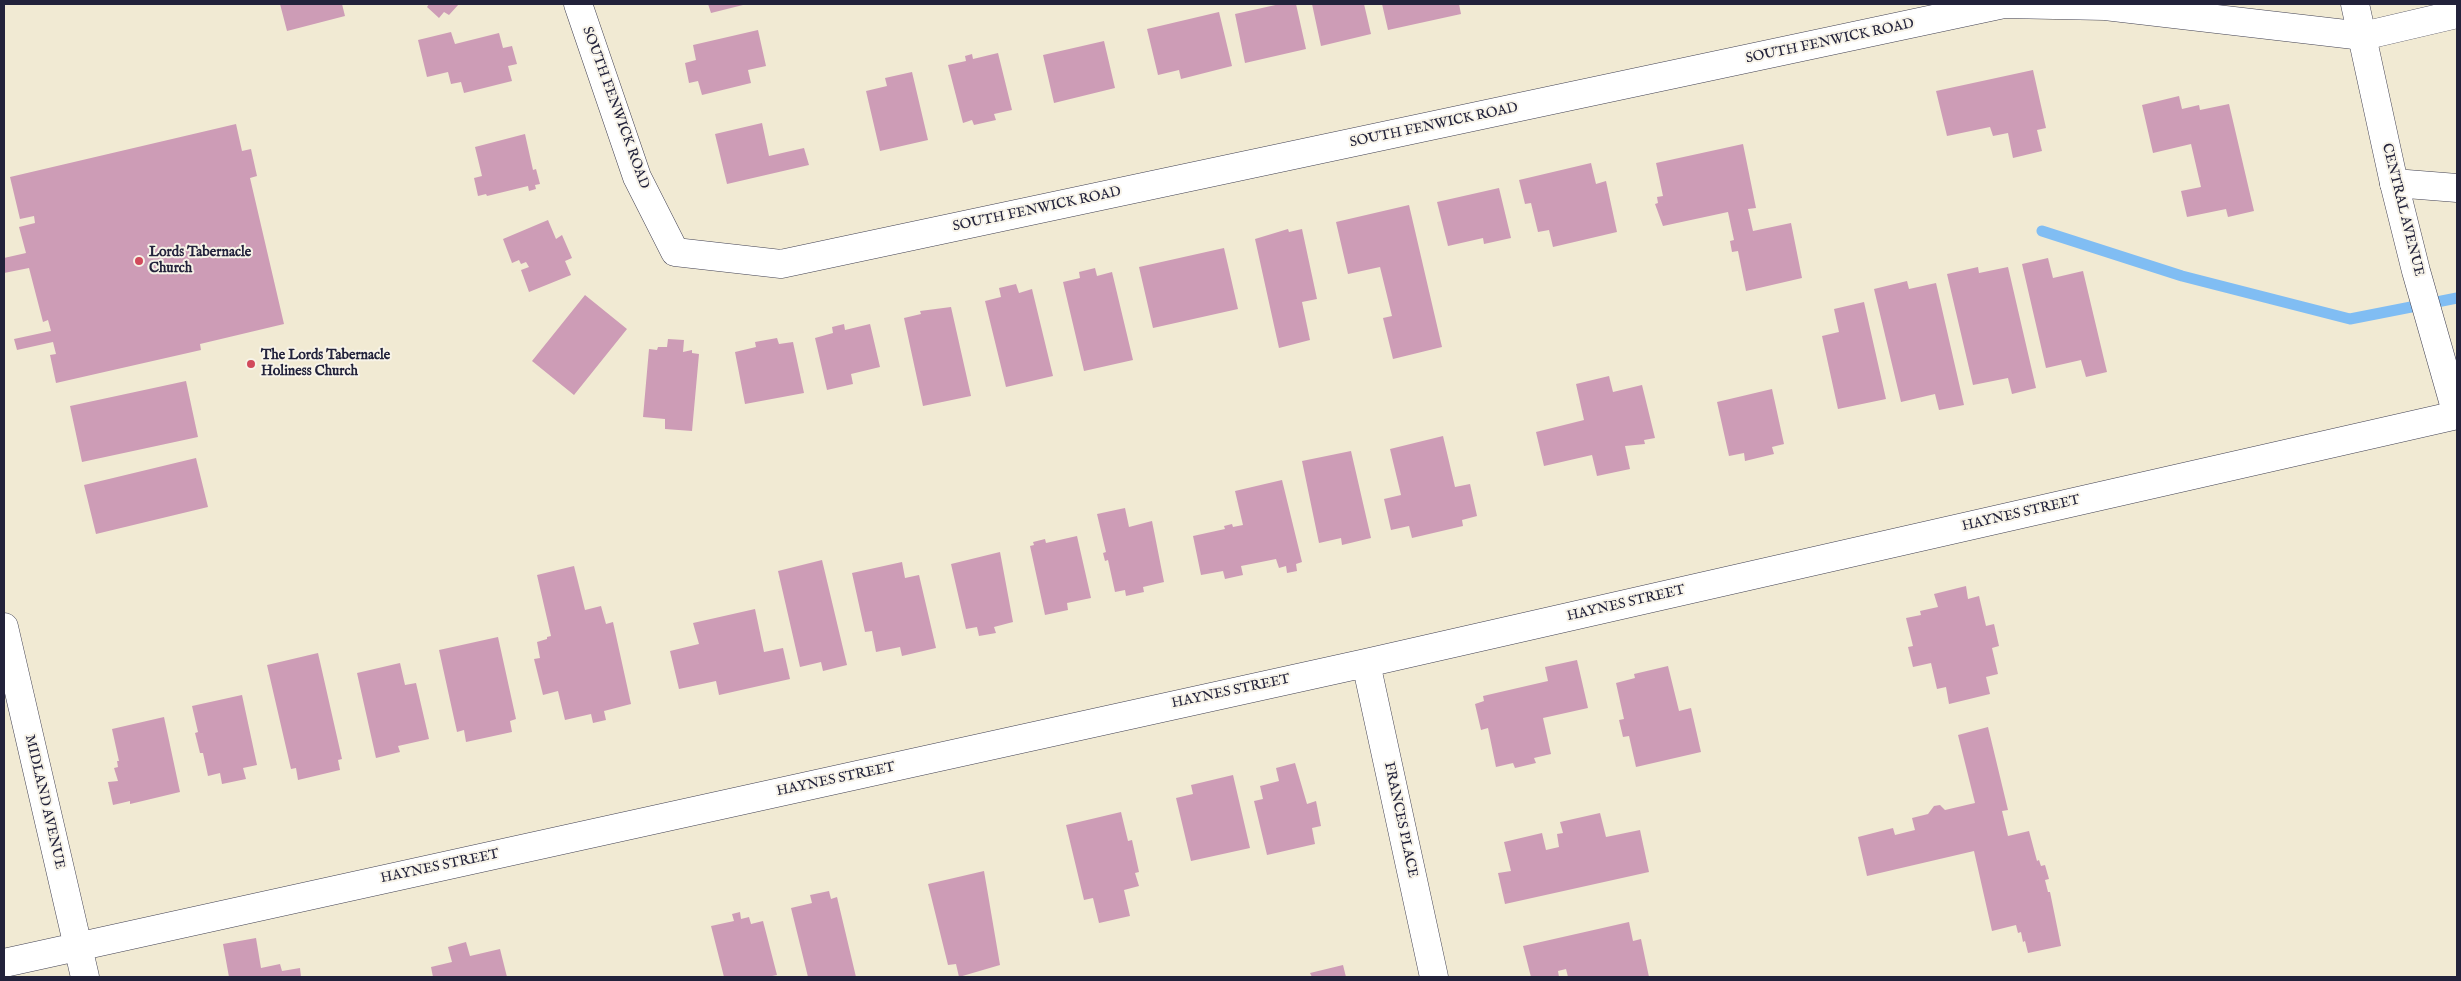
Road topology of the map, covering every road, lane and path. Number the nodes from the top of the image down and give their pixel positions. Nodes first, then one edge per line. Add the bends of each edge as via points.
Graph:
1 (578, 4) edge
2 (2355, 4) edge
3 (2457, 14) edge
4 (2363, 36) junction
5 (2394, 183) junction
6 (2457, 188) edge
7 (2457, 415) edge
8 (4, 627) edge
9 (1366, 663) junction
10 (78, 946) junction
11 (4, 963) edge
12 (85, 977) edge
13 (1434, 977) edge

1 - 4 street, SOUTH FENWICK ROAD via 637,177 675,252 781,264 2004,4 2105,6
2 - 4 street, CENTRAL AVENUE
3 - 4 street, SOUTH FENWICK ROAD
4 - 5 street, CENTRAL AVENUE
5 - 6 street
5 - 7 street, CENTRAL AVENUE
7 - 9 street, HAYNES STREET
8 - 10 street, MIDLAND AVENUE
9 - 10 street, HAYNES STREET
9 - 13 street, FRANCES PLACE
10 - 11 street, HAYNES STREET
10 - 12 street, MIDLAND AVENUE

